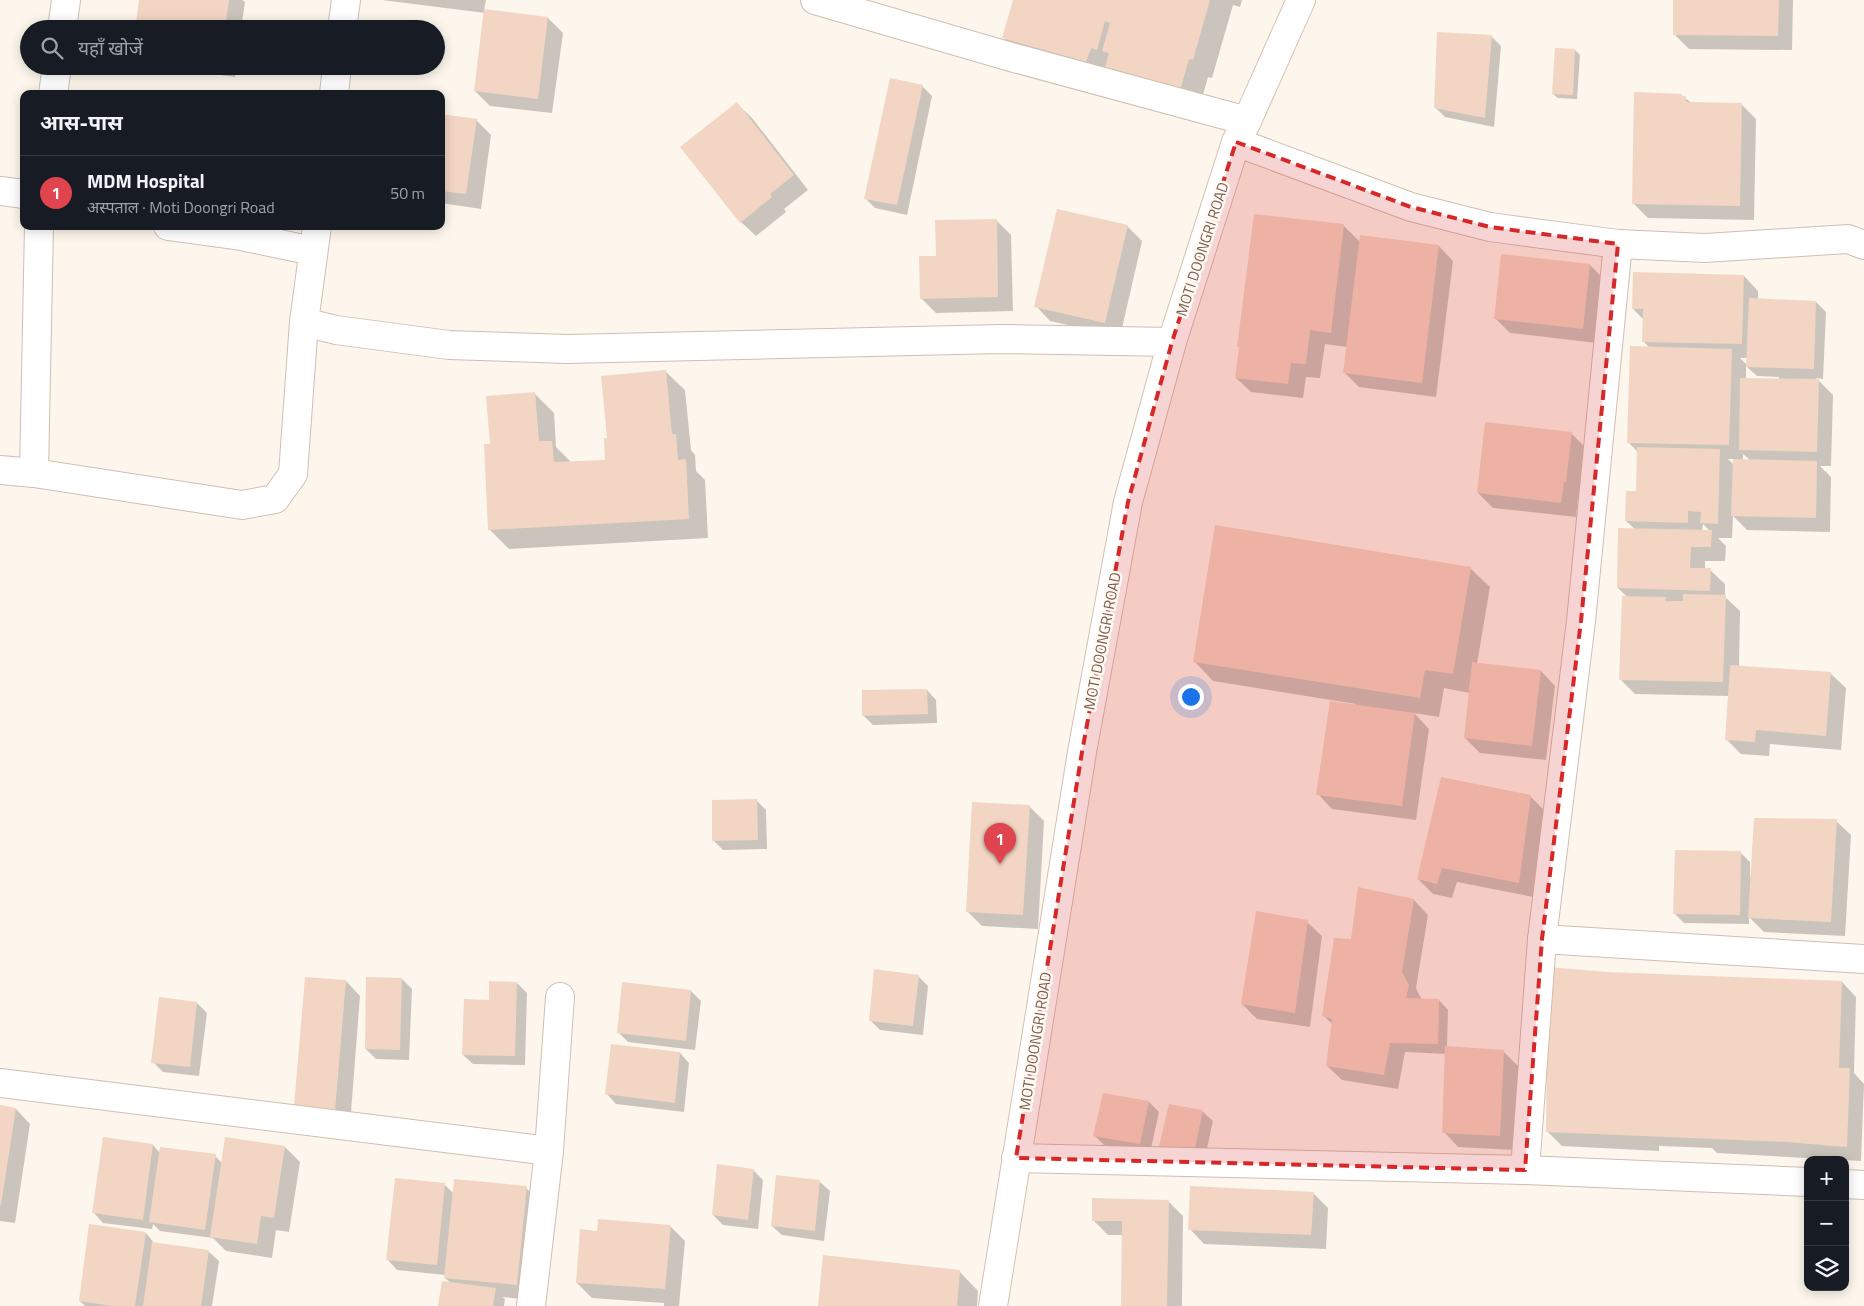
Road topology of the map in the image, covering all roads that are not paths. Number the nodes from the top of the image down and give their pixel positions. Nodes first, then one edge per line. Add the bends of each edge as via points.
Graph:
1 (66, 0) edge
2 (346, 0) edge
3 (815, 0) edge
4 (1301, 0) edge
5 (63, 20) edge
6 (343, 20) edge
7 (56, 75) edge
8 (336, 75) edge
9 (54, 90) edge
10 (334, 90) edge
11 (1242, 132) junction
12 (0, 191) edge
13 (20, 194) edge
14 (39, 230) edge
15 (197, 230) edge
16 (315, 239) edge
17 (1618, 244) junction
18 (1864, 245) edge
19 (304, 322) junction
20 (1172, 342) junction
21 (0, 470) edge
22 (34, 472) junction
23 (1542, 939) junction
24 (1864, 959) edge
25 (560, 996) dead end
26 (0, 1083) edge
27 (549, 1151) junction
28 (1016, 1158) junction
29 (1524, 1170) junction
30 (1804, 1182) edge
31 (1849, 1184) edge
32 (1864, 1185) edge
33 (531, 1306) edge
34 (993, 1306) edge

1 - 5 street
2 - 6 street
3 - 11 street via 1010,57
4 - 11 street, MOTI DOONGRI ROAD
7 - 9 street
8 - 10 street
11 - 17 street via 1411,207 1490,227
11 - 20 street, MOTI DOONGRI ROAD
12 - 13 street
14 - 22 street
15 - 16 street via 241,236
16 - 19 street
17 - 18 street via 1705,248 1848,239
17 - 23 street via 1581,621
19 - 20 street via 336,330 449,345 567,349 1001,339
19 - 22 street via 292,474 275,499 242,505
20 - 28 street, MOTI DOONGRI ROAD via 1126,512 1082,752
21 - 22 street
23 - 24 street
23 - 29 street
25 - 27 street
26 - 27 street
27 - 33 street
28 - 29 street
28 - 34 street, MOTI DOONGRI ROAD
29 - 30 street
31 - 32 street

